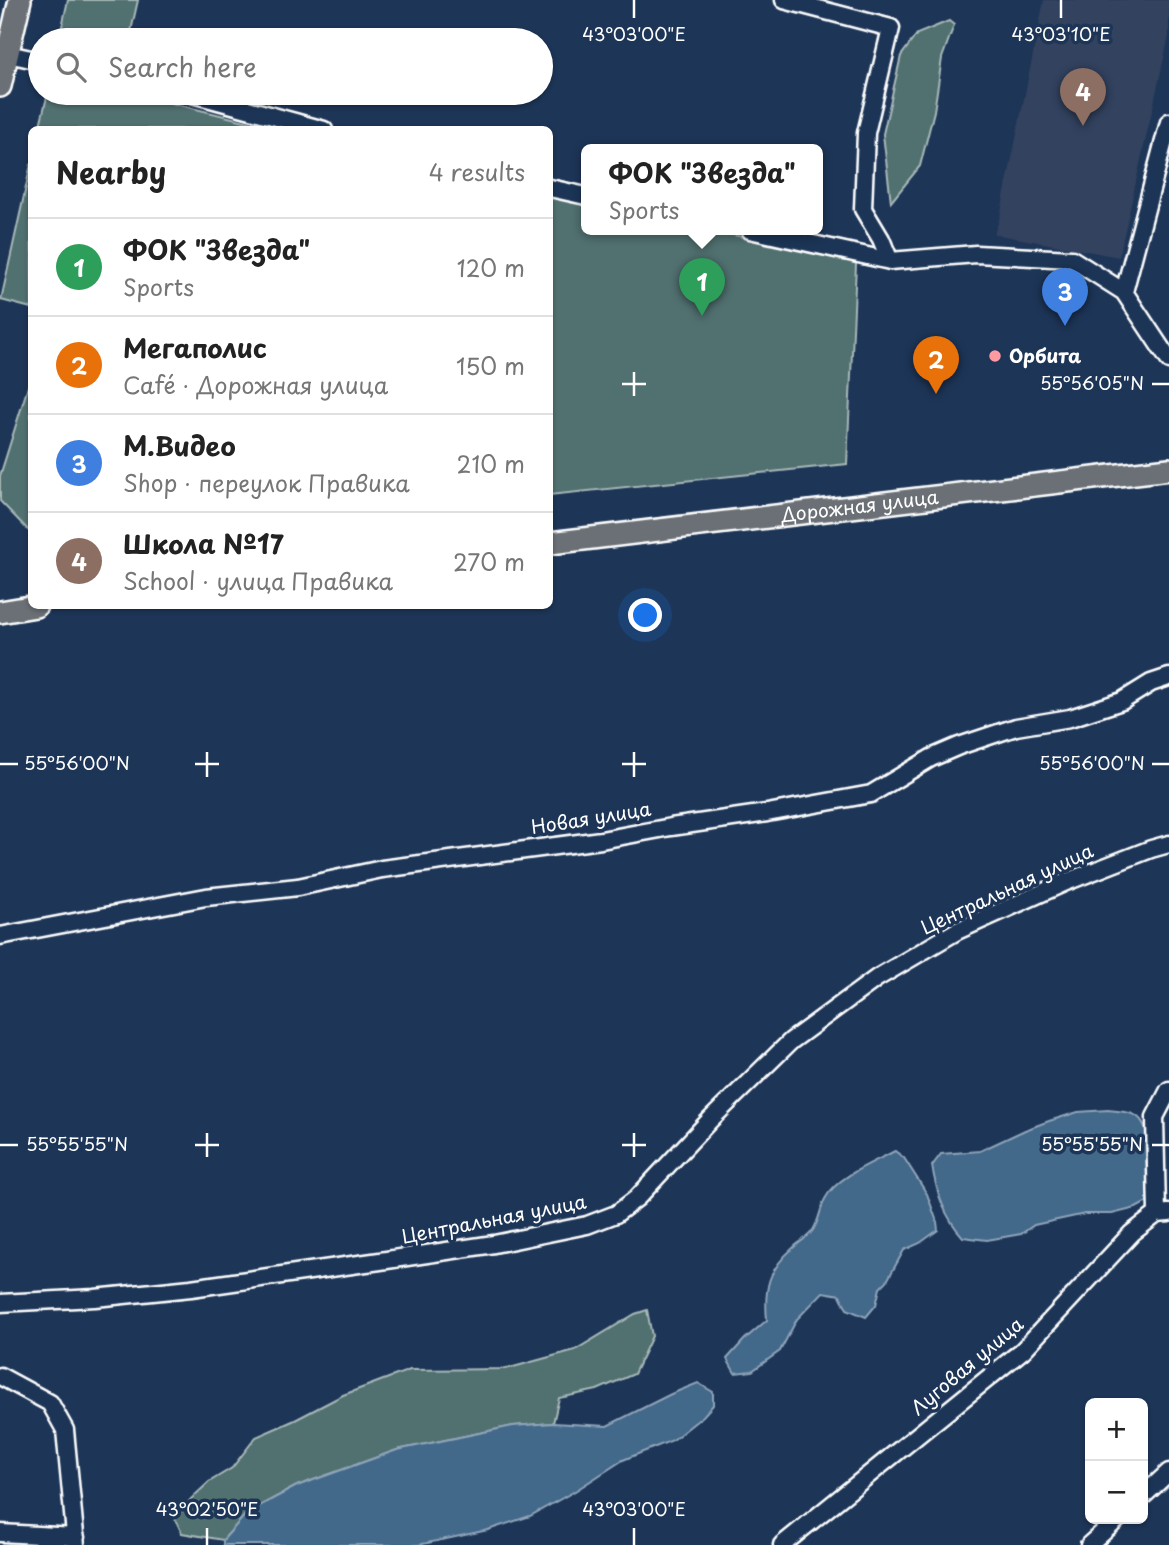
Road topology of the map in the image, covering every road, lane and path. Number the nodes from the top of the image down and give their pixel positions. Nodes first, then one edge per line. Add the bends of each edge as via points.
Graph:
1 (20, 0) edge
2 (784, 0) edge
3 (8, 54) junction
4 (28, 58) edge
5 (0, 86) edge
6 (233, 105) edge
7 (1169, 122) edge
8 (309, 126) edge
9 (553, 189) edge
10 (581, 195) edge
11 (773, 235) edge
12 (890, 261) junction
13 (1124, 292) junction
14 (1169, 360) edge
15 (1169, 469) edge
16 (553, 543) edge
17 (0, 601) edge
18 (28, 603) edge
19 (28, 605) edge
20 (0, 612) edge
21 (1169, 677) edge
22 (1169, 845) edge
23 (0, 936) edge
24 (1169, 1090) edge
25 (1163, 1214) edge
26 (0, 1303) edge
27 (0, 1376) edge
28 (1169, 1472) edge
29 (1148, 1491) edge
30 (1112, 1524) edge
31 (0, 1533) edge
32 (76, 1541) edge
33 (782, 1545) edge
34 (1089, 1545) edge

1 - 3 main road
2 - 12 street via 891,28 866,133 863,209
3 - 4 street
3 - 5 main road
6 - 8 street
7 - 13 street
9 - 10 street
11 - 12 street
12 - 13 street via 976,254 1072,259
13 - 14 street
15 - 16 main road, Дорожная улица
17 - 18 main road
19 - 20 main road
21 - 23 street, Новая улица via 1122,701 959,746 871,794 601,840 382,869 298,887 206,897
22 - 26 street, Центральная улица via 1066,883 957,931 877,978 791,1041 616,1214 587,1225 494,1244 380,1261 177,1289
24 - 25 street via 1155,1117
25 - 33 street, Луговая улица via 1132,1233 1023,1350
27 - 32 street via 50,1403 65,1430
28 - 29 street
30 - 34 street
31 - 32 street

